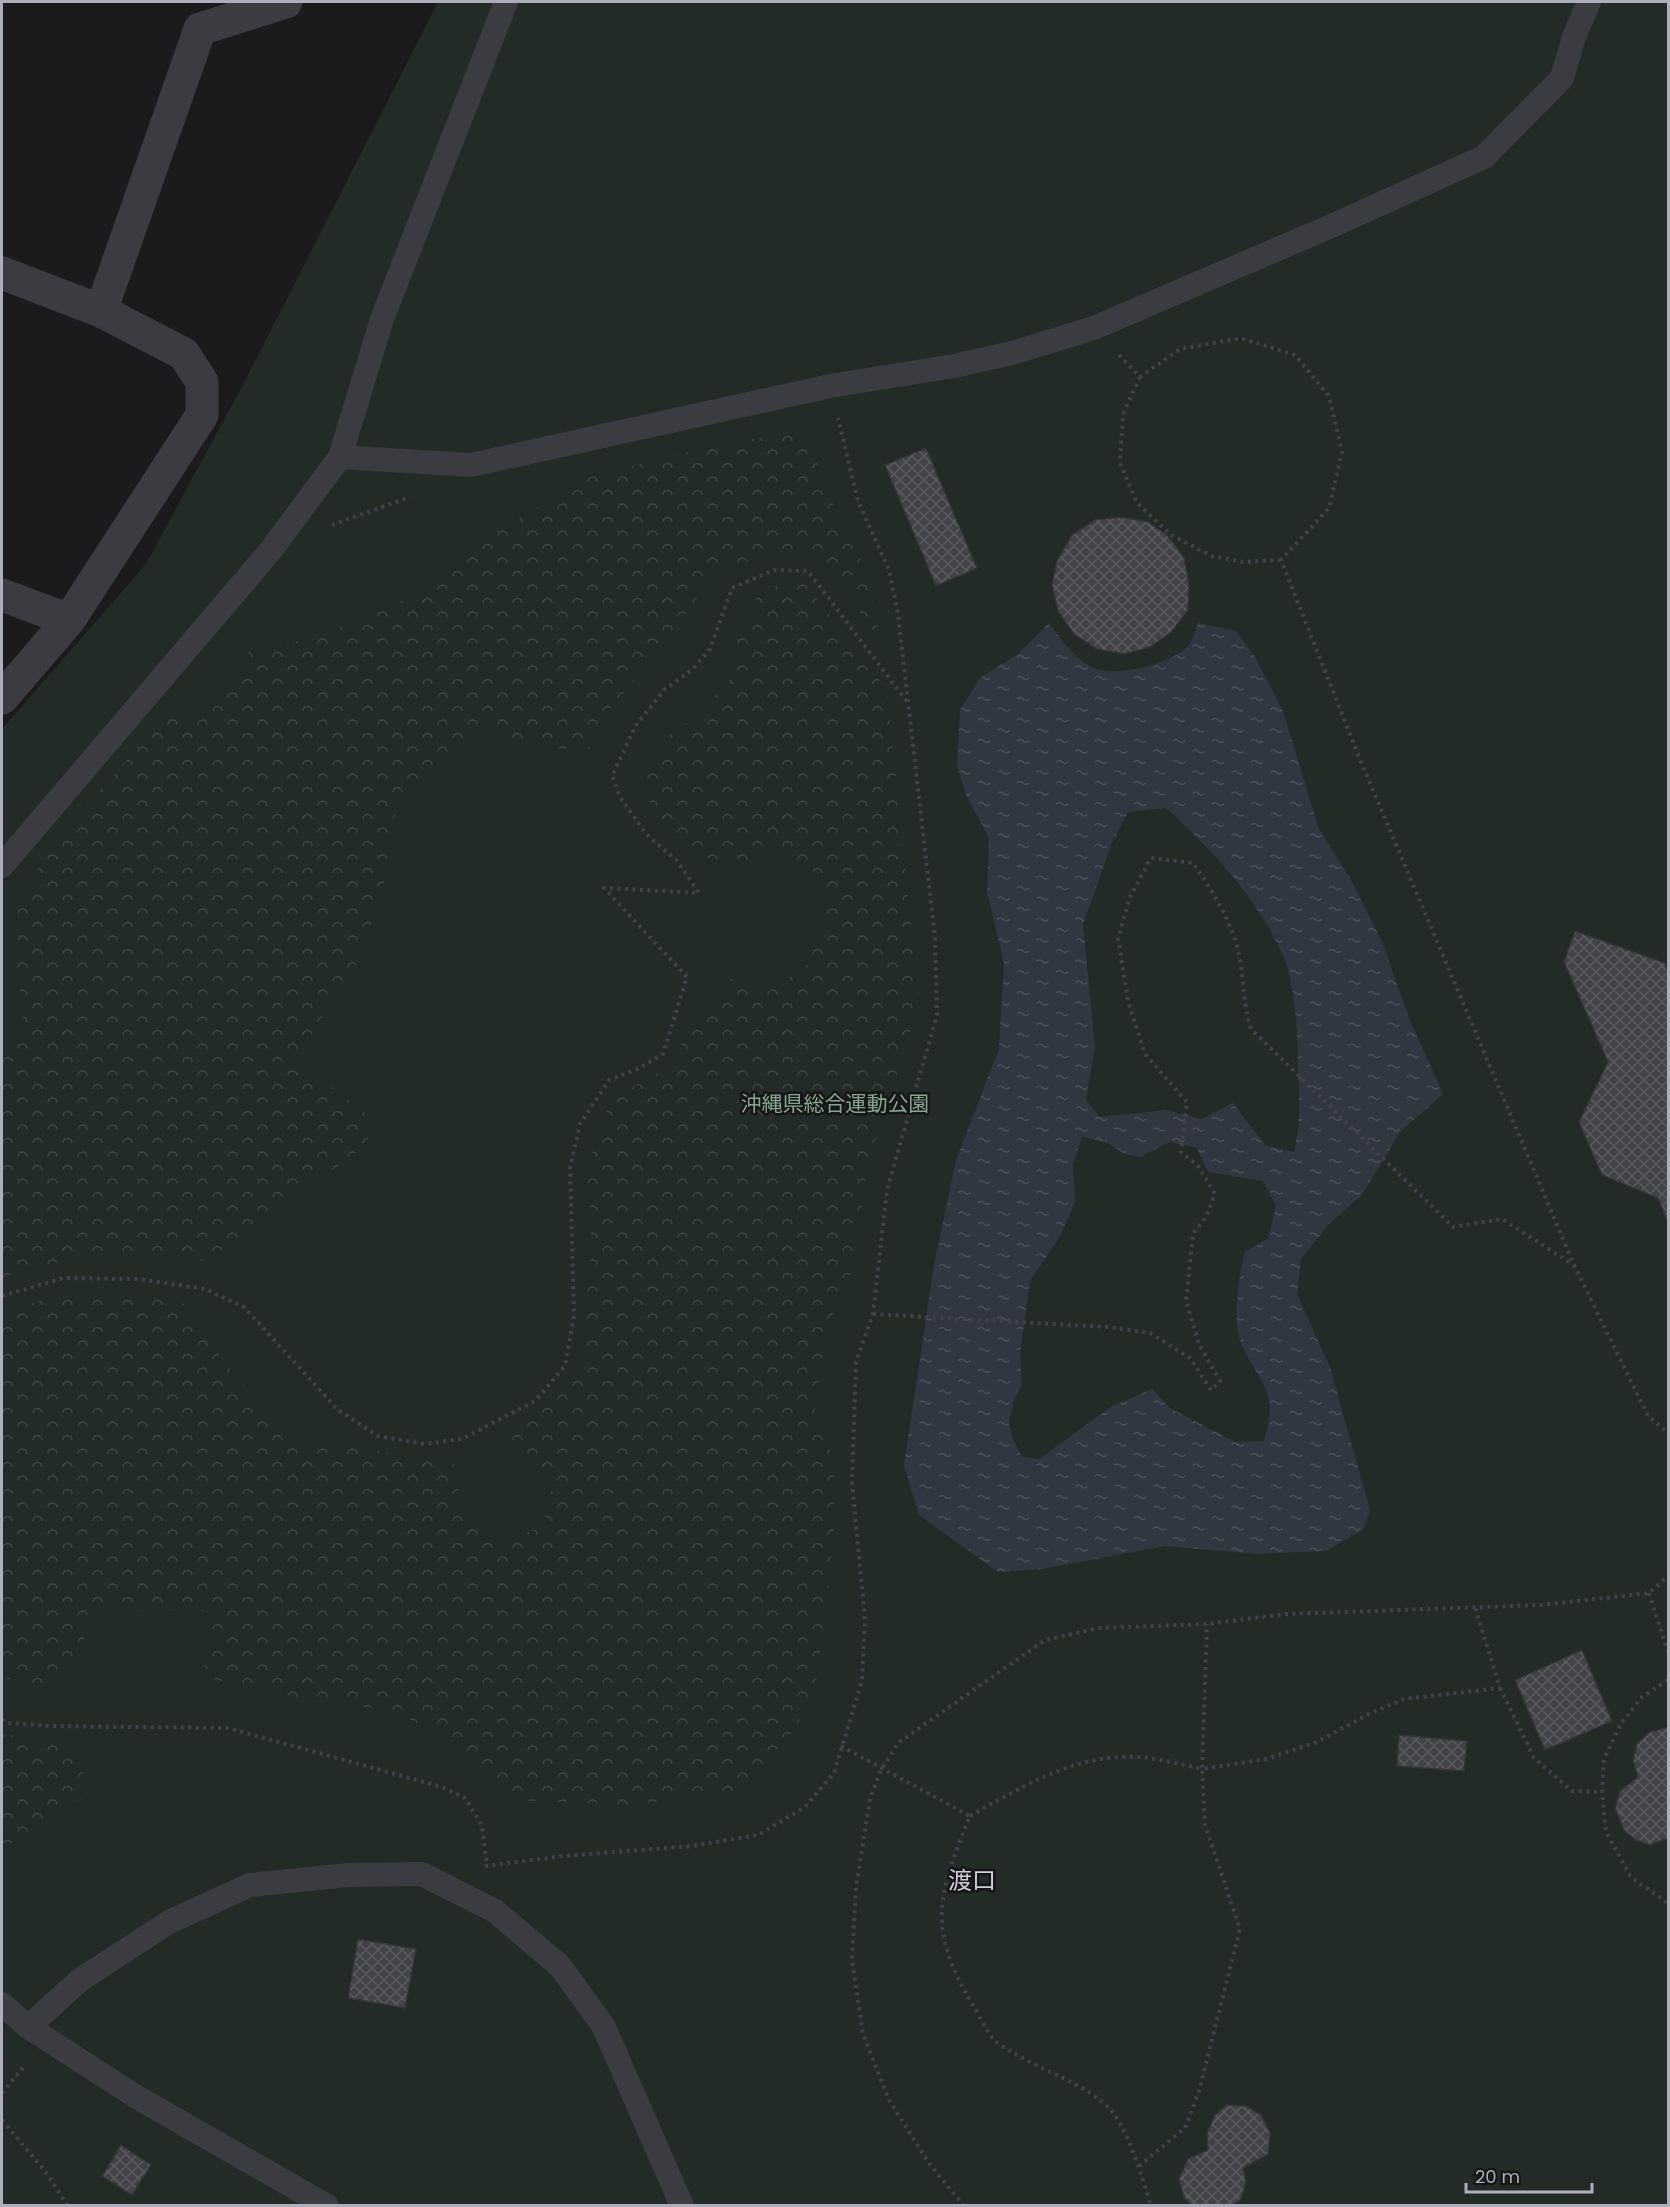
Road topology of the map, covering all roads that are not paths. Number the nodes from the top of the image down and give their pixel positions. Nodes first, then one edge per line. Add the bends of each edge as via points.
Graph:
1 (286, 2) edge
2 (506, 2) edge
3 (1589, 2) edge
4 (2, 273) edge
5 (101, 311) junction
6 (340, 458) junction
7 (2, 595) edge
8 (69, 620) junction
9 (2, 698) edge
10 (2, 866) edge
11 (2, 2004) edge
12 (28, 2027) junction
13 (327, 2205) edge
14 (682, 2205) edge

1 - 5 street via 200,29
2 - 6 lane via 382,319
3 - 6 lane via 1562,78 1484,156 1094,328 954,366 830,386 471,465
4 - 5 street
5 - 8 street via 184,354 202,382 202,415
6 - 10 lane via 271,550
7 - 8 street
8 - 9 street
11 - 12 lane
12 - 13 lane via 135,2096
12 - 14 lane via 80,1980 159,1929 250,1885 348,1875 422,1874 495,1911 560,1966 604,2027

